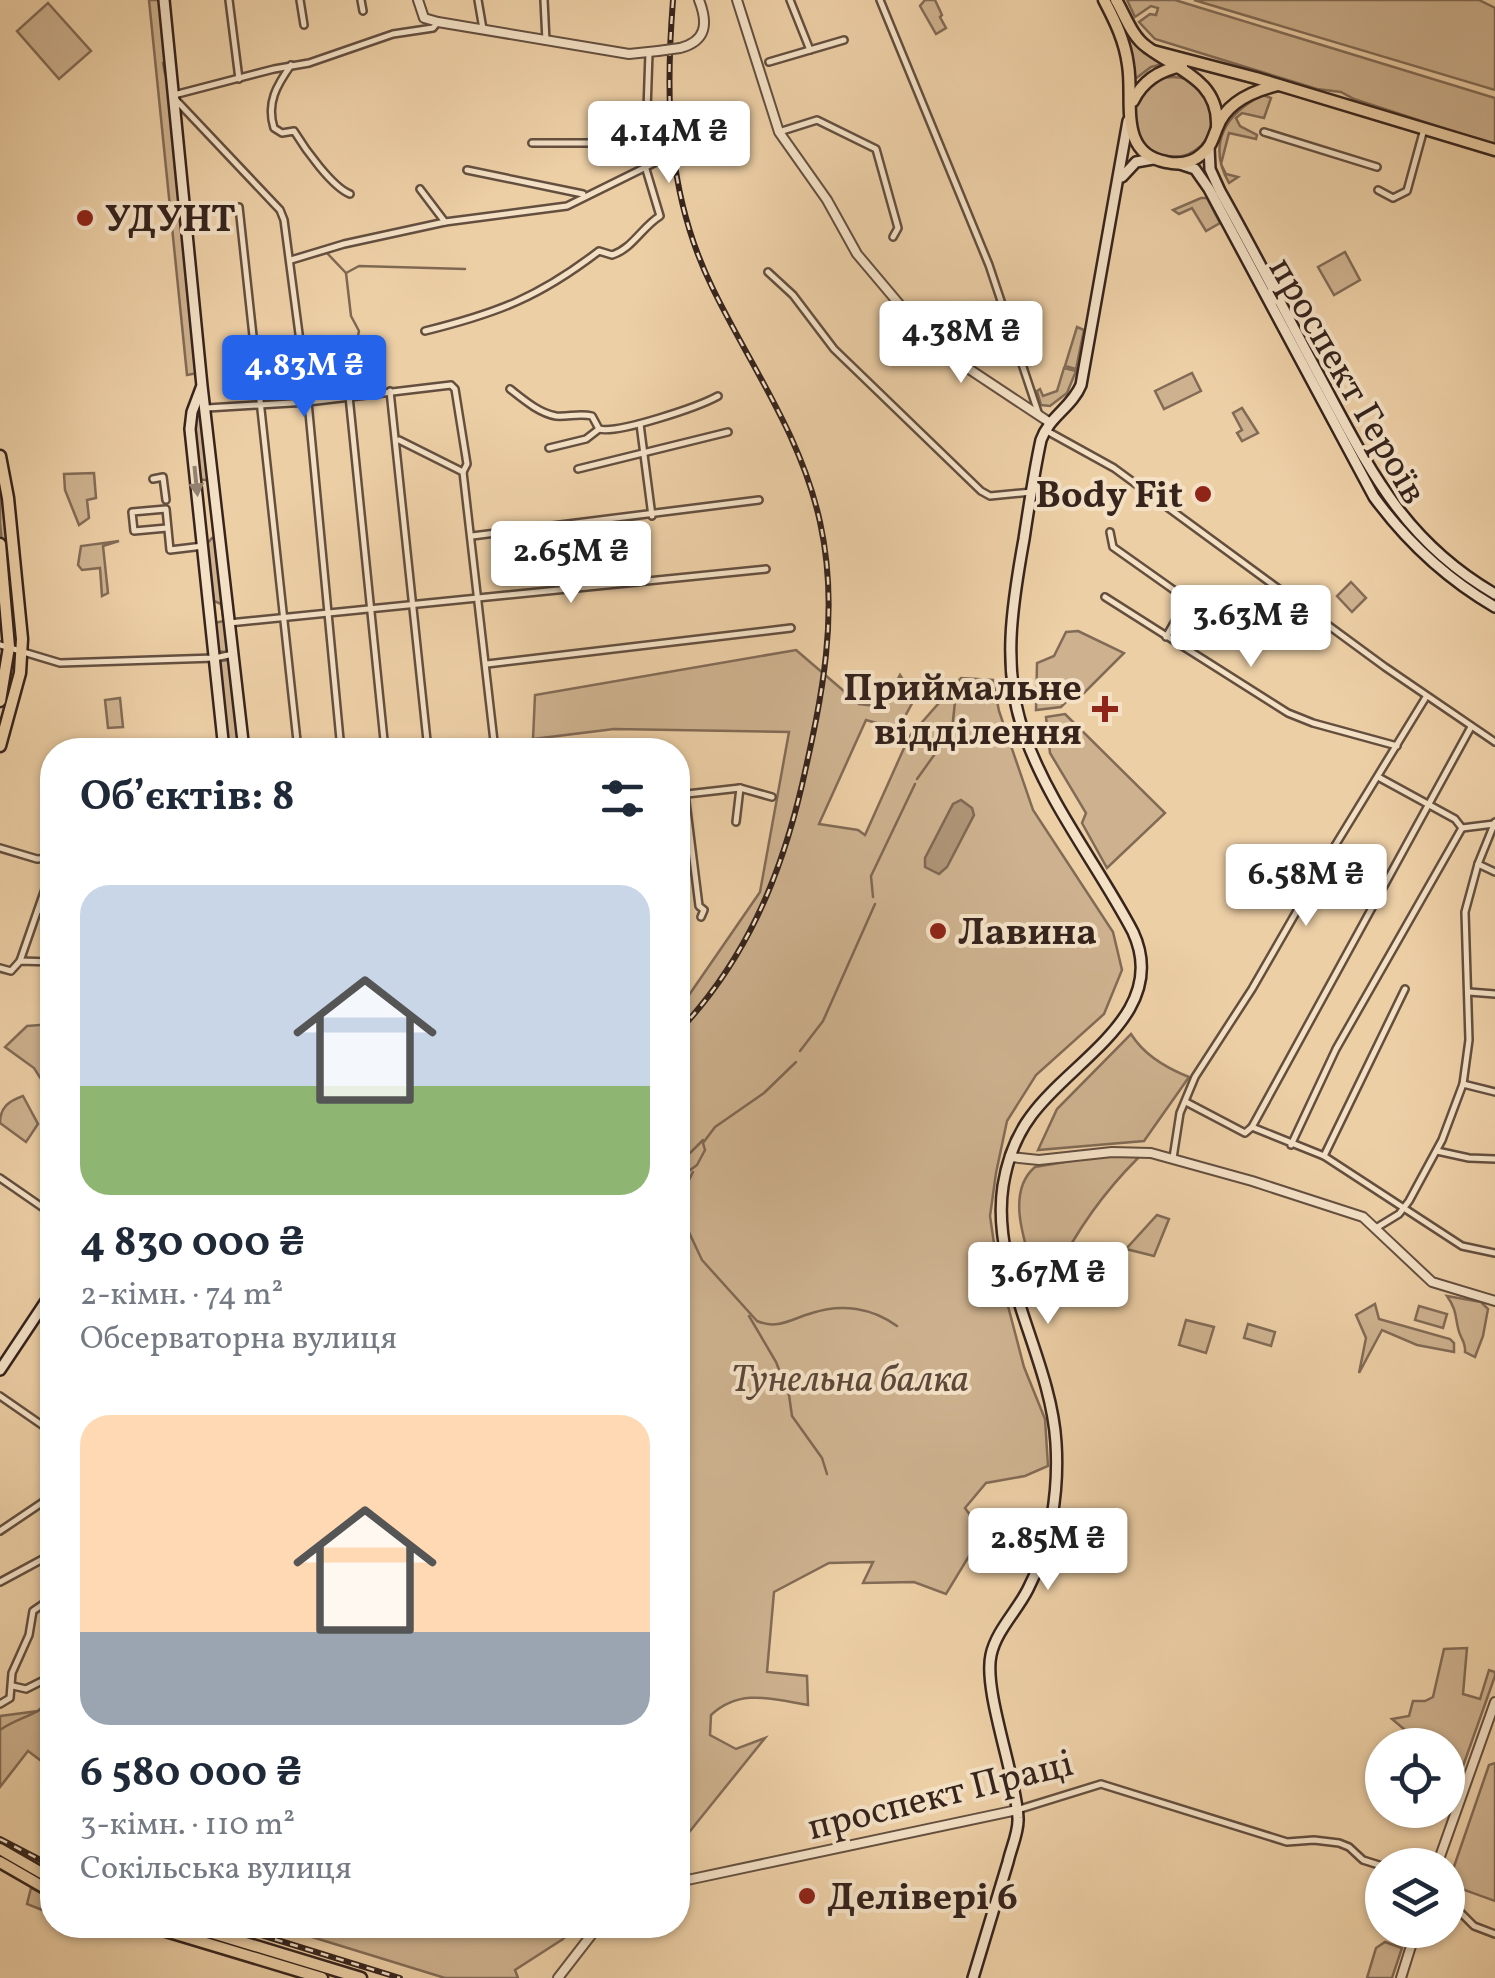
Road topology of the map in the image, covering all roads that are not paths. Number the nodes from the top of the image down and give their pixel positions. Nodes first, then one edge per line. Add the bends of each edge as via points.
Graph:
1 (164, 0) edge
2 (228, 0) edge
3 (300, 0) edge
4 (361, 0) edge
5 (418, 0) edge
6 (478, 0) edge
7 (544, 0) edge
8 (698, 0) edge
9 (737, 0) edge
10 (790, 0) edge
11 (880, 0) edge
12 (1104, 0) edge
13 (1116, 0) edge
14 (363, 11) dead end
15 (438, 22) junction
16 (304, 26) dead end
17 (483, 30) junction
18 (844, 40) dead end
19 (546, 41) junction
20 (810, 50) junction
21 (1153, 51) junction
22 (653, 52) junction
23 (769, 62) dead end
24 (1198, 63) junction
25 (291, 66) junction
26 (1178, 66) junction
27 (1188, 74) junction
28 (1157, 75) junction
29 (239, 79) junction
30 (1278, 85) junction
31 (174, 96) junction
32 (1129, 112) junction
33 (1217, 126) junction
34 (1424, 130) junction
35 (779, 132) junction
36 (1264, 132) dead end
37 (644, 136) junction
38 (532, 143) dead end
39 (1209, 147) junction
40 (1495, 150) edge
41 (1153, 159) junction
42 (656, 162) dead end
43 (1177, 164) junction
44 (645, 166) junction
45 (1377, 167) dead end
46 (467, 170) dead end
47 (1118, 184) junction
48 (420, 189) dead end
49 (1378, 190) dead end
50 (350, 194) dead end
51 (586, 195) junction
52 (240, 207) dead end
53 (445, 222) junction
54 (893, 237) dead end
55 (291, 260) junction
56 (768, 272) dead end
57 (1287, 326) junction
58 (425, 330) dead end
59 (202, 386) junction
60 (510, 389) dead end
61 (390, 391) junction
62 (349, 396) junction
63 (718, 396) dead end
64 (308, 402) junction
65 (261, 405) junction
66 (205, 408) junction
67 (1038, 412) junction
68 (640, 423) junction
69 (1047, 426) junction
70 (599, 429) junction
71 (728, 432) dead end
72 (397, 439) junction
73 (549, 448) dead end
74 (644, 453) junction
75 (0, 456) edge
76 (578, 469) dead end
77 (463, 472) junction
78 (153, 479) dead end
79 (1032, 492) junction
80 (166, 500) dead end
81 (759, 500) dead end
82 (652, 516) junction
83 (168, 528) junction
84 (1110, 532) dead end
85 (472, 536) junction
86 (0, 544) edge
87 (203, 546) junction
88 (766, 568) dead end
89 (1495, 594) edge
90 (478, 597) junction
91 (1105, 597) dead end
92 (413, 604) junction
93 (1495, 607) edge
94 (370, 609) junction
95 (327, 614) junction
96 (282, 618) junction
97 (229, 623) junction
98 (791, 628) dead end
99 (1166, 637) junction
100 (4, 646) edge
101 (22, 652) junction
102 (233, 654) junction
103 (215, 658) junction
104 (487, 664) junction
105 (1426, 697) junction
106 (0, 702) edge
107 (1471, 728) junction
108 (223, 738) edge
109 (243, 738) edge
110 (297, 738) edge
111 (340, 738) edge
112 (384, 738) edge
113 (427, 738) edge
114 (493, 738) edge
115 (1495, 742) edge
116 (0, 746) edge
117 (1397, 746) junction
118 (1378, 778) junction
119 (740, 788) junction
120 (690, 794) edge
121 (772, 798) dead end
122 (1430, 806) junction
123 (736, 822) dead end
124 (1495, 823) edge
125 (1462, 828) junction
126 (0, 848) edge
127 (690, 850) edge
128 (40, 859) edge
129 (1478, 864) junction
130 (1495, 872) edge
131 (40, 904) edge
132 (38, 910) joint
133 (701, 917) dead end
134 (20, 961) junction
135 (40, 962) edge
136 (0, 968) edge
137 (1405, 989) dead end
138 (1469, 992) junction
139 (1495, 994) edge
140 (1463, 1084) junction
141 (1495, 1092) edge
142 (1186, 1102) junction
143 (1252, 1127) junction
144 (1291, 1144) junction
145 (1437, 1151) junction
146 (1324, 1156) junction
147 (1010, 1158) junction
148 (1173, 1158) junction
149 (1495, 1159) edge
150 (0, 1178) edge
151 (40, 1206) edge
152 (1404, 1209) junction
153 (1376, 1228) junction
154 (1495, 1253) edge
155 (1495, 1301) edge
156 (40, 1310) edge
157 (0, 1370) edge
158 (0, 1396) edge
159 (40, 1424) edge
160 (40, 1504) edge
161 (0, 1531) edge
162 (40, 1560) edge
163 (0, 1582) edge
164 (40, 1607) edge
165 (40, 1682) edge
166 (13, 1686) junction
167 (1495, 1702) edge
168 (0, 1704) edge
169 (1017, 1810) junction
170 (0, 1848) edge
171 (1443, 1848) edge
172 (1365, 1861) edge
173 (0, 1862) edge
174 (40, 1872) edge
175 (690, 1879) edge
176 (40, 1885) edge
177 (1465, 1917) edge
178 (1495, 1934) edge
179 (189, 1938) edge
180 (229, 1938) edge
181 (589, 1938) edge
182 (1410, 1948) edge
183 (322, 1978) edge
184 (360, 1978) edge
185 (558, 1978) edge
186 (974, 1978) edge
187 (1401, 1978) edge

1 - 31 main road
2 - 29 street
3 - 16 street
4 - 14 street
5 - 15 street via 424,18
6 - 17 street
7 - 19 street
8 - 22 street, bridge via 705,20 696,42
9 - 35 street
10 - 20 street
11 - 67 street via 976,232
12 - 32 main road via 1129,66
13 - 21 main road
15 - 17 street
15 - 25 street
17 - 19 street
18 - 20 street
19 - 22 street
20 - 23 street
21 - 24 main road
21 - 26 main road
22 - 37 street
24 - 26 main road
24 - 30 main road
25 - 29 street
25 - 50 street via 274,92 271,117 278,132 294,131
26 - 27 main road
26 - 28 main road
27 - 28 main road
27 - 33 main road via 1209,91
28 - 32 main road via 1140,88
29 - 31 street
30 - 33 main road via 1238,101
30 - 34 main road
31 - 55 street via 282,215
31 - 59 main road
32 - 41 main road via 1134,137
32 - 47 main road
33 - 39 main road
34 - 40 main road
34 - 49 street via 1407,192 1394,198
35 - 54 street via 817,120 876,149 898,228
35 - 67 street via 857,254 900,305 960,363
36 - 45 street
37 - 38 street
37 - 44 street
39 - 43 main road
39 - 57 main road, проспект Героїв via 1210,170
41 - 43 main road
41 - 47 main road via 1136,162
42 - 44 street
43 - 57 main road, проспект Героїв via 1202,177
44 - 51 street
44 - 58 street via 660,216 623,251 599,251 523,302
46 - 51 street
47 - 69 main road via 1081,385
48 - 53 street
51 - 53 street via 553,209
52 - 65 street
53 - 55 street
55 - 64 street
56 - 79 street via 834,349 980,491
57 - 89 main road, проспект Героїв via 1393,506 1448,562
57 - 93 main road, проспект Героїв via 1385,512 1442,571
59 - 66 main road
59 -> 87 main road via 190,420
60 - 70 street via 557,416 592,416
61 - 62 street
61 - 72 street
61 - 77 street via 454,387 468,464
62 - 64 street
62 - 94 street
63 - 68 street
64 - 65 street
64 - 95 street
65 - 66 street
65 - 96 street
66 - 97 main road
67 - 69 street
68 - 70 street
68 - 74 street
69 - 79 main road
69 - 105 street
70 - 73 street
71 - 74 street
72 - 77 street
72 - 92 street
74 - 76 street
74 - 82 street
75 - 101 main road
77 - 85 street
78 - 80 street via 163,478
79 - 147 main road via 1009,638 1020,720 1045,779 1136,938 1141,977 1126,1016 1031,1114
81 - 82 street
82 - 85 street
83 - 83 street via 166,509 132,512 134,531
83 - 87 street via 170,550
84 - 99 street via 1112,547 1185,598
85 - 90 street
86 - 100 main road
87 - 103 main road
88 - 90 street
90 - 92 street
90 - 104 street
91 - 99 street
92 - 94 street
92 - 113 street
94 - 95 street
94 - 112 street
95 - 96 street
95 - 111 street
96 - 97 street
96 - 110 street
97 - 102 main road
98 - 104 street
99 - 117 street via 1288,712
100 - 101 street
100 - 106 main road
101 - 103 street via 60,663
101 - 116 main road
102 - 103 street
102 - 109 main road
103 - 108 main road
104 - 114 street
105 - 107 street
105 - 117 street
107 - 115 street
107 - 122 street
117 - 118 street
118 - 122 street
118 - 142 street via 1194,1077
119 - 120 street
119 - 121 street
119 - 123 street
122 - 125 street
122 - 143 street
124 - 125 street
124 - 129 street
125 - 144 street via 1336,1049
126 - 128 street
127 - 133 street
129 - 130 street
129 - 138 street via 1465,912
131 - 132 street
132 - 134 street
134 - 135 street
134 - 136 street via 12,971
137 - 146 street
138 - 139 street
138 - 140 street
140 - 141 street
140 - 145 street
142 - 143 street via 1245,1133
142 - 148 street
143 - 144 street
144 - 146 street
145 - 149 street
145 - 152 street
146 - 152 street
147 - 148 street via 1132,1151
147 - 169 main road via 1003,1238 1051,1406 1057,1465 1039,1563 990,1654
148 - 153 street via 1354,1213
150 - 151 street
152 - 153 street
152 - 154 street via 1462,1246
153 - 155 street via 1432,1282
156 - 157 main road
158 - 159 street
160 - 161 street
162 - 163 street
164 - 166 street via 12,1673
165 - 166 street
166 - 168 street
167 - 171 street
169 - 172 street, проспект Праці via 1106,1785 1288,1842 1339,1844
169 - 175 street, проспект Праці
169 - 186 main road
170 - 174 main road
173 - 176 main road
177 - 178 street
179 - 183 main road
180 - 184 main road
181 - 185 street
182 - 187 street

